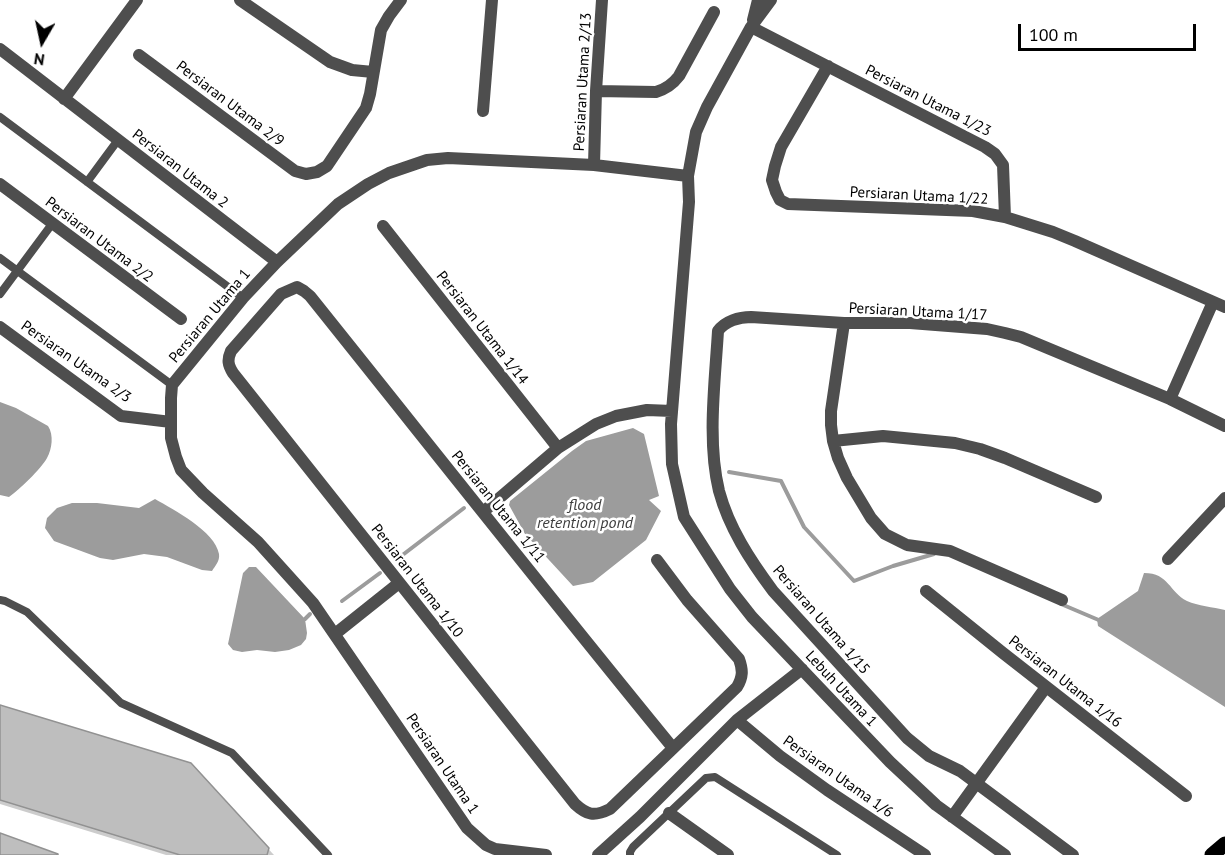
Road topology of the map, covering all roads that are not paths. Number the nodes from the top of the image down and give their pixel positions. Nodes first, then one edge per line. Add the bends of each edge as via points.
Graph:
1 (240, 0) edge
2 (401, 0) edge
3 (492, 0) edge
4 (602, 0) edge
5 (758, 0) edge
6 (771, 0) edge
7 (130, 2) edge
8 (714, 12) dead end
9 (751, 27) junction
10 (0, 49) edge
11 (139, 54) dead end
12 (828, 66) junction
13 (373, 72) junction
14 (596, 92) junction
15 (64, 99) junction
16 (483, 111) dead end
17 (0, 117) edge
18 (118, 140) junction
19 (594, 165) junction
20 (688, 176) junction
21 (87, 182) junction
22 (0, 184) edge
23 (1005, 218) junction
24 (52, 224) junction
25 (382, 226) dead end
26 (0, 258) edge
27 (277, 262) junction
28 (17, 271) junction
29 (297, 287) joint
30 (0, 294) edge
31 (243, 298) junction
32 (1219, 304) edge
33 (181, 319) dead end
34 (734, 320) joint
35 (844, 323) junction
36 (0, 327) edge
37 (172, 385) junction
38 (1170, 399) junction
39 (672, 411) junction
40 (171, 422) junction
41 (1225, 426) edge
42 (833, 441) junction
43 (558, 448) junction
44 (1096, 497) dead end
45 (1225, 498) edge
46 (483, 512) junction
47 (1168, 559) dead end
48 (657, 560) dead end
49 (399, 583) junction
50 (926, 591) dead end
51 (0, 600) edge
52 (1062, 600) dead end
53 (335, 634) junction
54 (802, 669) junction
55 (1046, 687) junction
56 (737, 720) junction
57 (673, 748) junction
58 (977, 783) junction
59 (1186, 795) dead end
60 (669, 813) junction
61 (952, 817) junction
62 (1225, 846) edge
63 (907, 850) edge
64 (532, 854) edge
65 (328, 855) edge
66 (546, 855) edge
67 (598, 855) edge
68 (630, 855) edge
69 (728, 855) edge
70 (837, 855) edge
71 (925, 855) edge
72 (1005, 855) edge
73 (1073, 855) edge
74 (1212, 855) edge
75 (1219, 855) edge

1 - 13 street via 330,62
2 - 13 street via 381,30
3 - 16 street
4 - 14 street, Persiaran Utama 2/13
5 - 9 street
6 - 9 street
7 - 15 street
8 - 14 street via 680,76 666,89
9 - 12 street, Persiaran Utama 1/23
9 - 20 street, Lebuh Utama 1 via 696,132
10 - 15 street, Persiaran Utama 2
11 - 13 street, Persiaran Utama 2/9 via 295,171 306,174 327,166 366,108
12 - 23 street, Persiaran Utama 1/23 via 995,154 1003,165
12 - 23 street, Persiaran Utama 1/22 via 781,147 772,180 780,200 788,204 973,211
14 - 19 street, Persiaran Utama 2/13
15 - 18 street, Persiaran Utama 2
17 - 21 lane
18 - 21 lane
18 - 27 street, Persiaran Utama 2
19 - 20 street, Persiaran Utama 1
19 - 27 street, Persiaran Utama 1 via 472,158 427,160 389,173 338,204
20 - 39 street, Lebuh Utama 1
21 - 31 lane
22 - 24 street, Persiaran Utama 2/2
23 - 32 street, Persiaran Utama 1/22 via 1083,244
24 - 28 lane
24 - 33 street, Persiaran Utama 2/2
25 - 43 street, Persiaran Utama 1/14
26 - 28 lane
27 - 31 street, Persiaran Utama 1
28 - 30 lane
28 - 37 lane
29 - 46 street, Persiaran Utama 1/11 via 310,296
29 - 49 street, Persiaran Utama 1/10 via 281,294 231,351 229,367
31 - 37 street, Persiaran Utama 1
32 - 38 street
34 - 35 street, Persiaran Utama 1/17 via 751,317
34 - 58 street, Persiaran Utama 1/15 via 718,331 713,434 720,492 743,548 773,591 907,738 929,756
35 - 38 street, Persiaran Utama 1/17 via 910,323 1005,333
35 - 42 street via 831,411
36 - 40 street, Persiaran Utama 2/3 via 121,416
37 - 40 street, Persiaran Utama 1
38 - 41 street, Persiaran Utama 1/17
39 - 43 street via 647,410 616,416
39 - 54 street, Lebuh Utama 1 via 672,464 684,517 730,589
40 - 53 street, Persiaran Utama 1 via 171,438 181,470 258,542 313,603
42 - 44 street via 883,436 955,443 1005,458
42 - 52 street via 846,478 885,534 907,545 950,551
43 - 46 street
45 - 47 street
46 - 57 street, Persiaran Utama 1/11
48 - 57 street via 741,666 742,678 737,687
49 - 53 street
49 - 57 street, Persiaran Utama 1/10 via 584,812 601,814 610,809
50 - 55 street, Persiaran Utama 1/16
51 - 65 lane via 27,612 121,703 232,753
53 - 64 street, Persiaran Utama 1 via 467,828 495,849
54 - 56 street
54 - 61 street, Lebuh Utama 1 via 890,762
55 - 58 street
55 - 59 street, Persiaran Utama 1/16
56 - 63 street, Persiaran Utama 1/6
56 - 67 street
58 - 61 street
58 - 73 street, Persiaran Utama 1/15
60 - 68 lane via 633,847
60 - 69 street
60 - 70 lane via 706,778 715,777
61 - 72 street, Lebuh Utama 1
62 - 74 main road
62 - 75 main road
63 - 71 street, Persiaran Utama 1/6
64 - 66 street, Persiaran Utama 1

